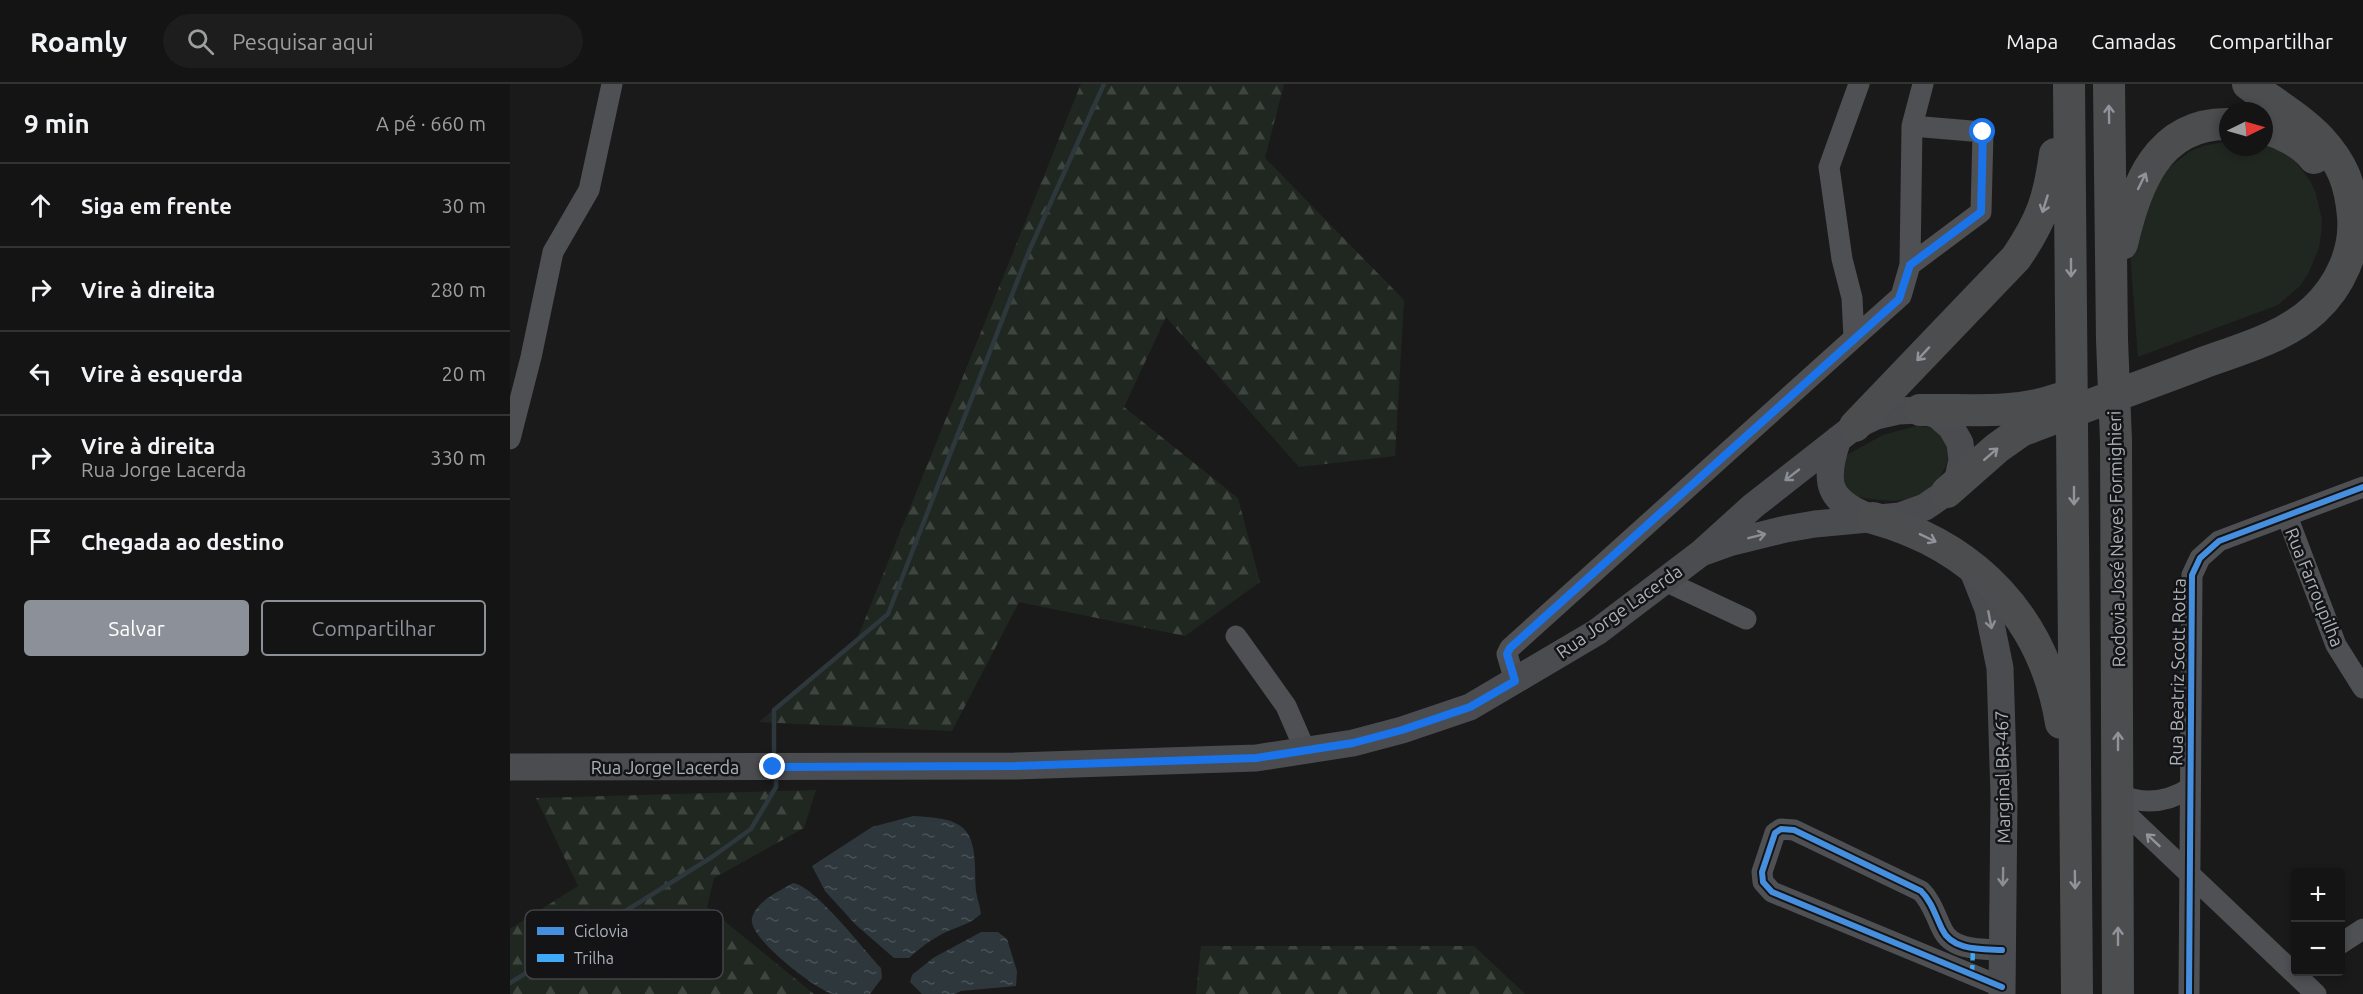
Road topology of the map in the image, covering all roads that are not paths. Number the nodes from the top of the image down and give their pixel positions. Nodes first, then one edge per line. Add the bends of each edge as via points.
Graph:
1 (612, 84) edge
2 (1859, 84) edge
3 (1923, 84) edge
4 (2059, 84) edge
5 (2068, 84) edge
6 (2109, 84) edge
7 (2248, 84) edge
8 (2256, 84) edge
9 (2277, 120) edge
10 (1912, 126) junction
11 (2219, 126) edge
12 (1910, 265) junction
13 (1854, 338) junction
14 (2112, 340) junction
15 (1920, 410) junction
16 (1846, 433) junction
17 (510, 439) edge
18 (2363, 487) edge
19 (1947, 492) junction
20 (2287, 516) junction
21 (1873, 519) junction
22 (1701, 553) junction
23 (1970, 565) junction
24 (1665, 581) junction
25 (1746, 619) dead end
26 (1236, 636) dead end
27 (1515, 681) junction
28 (2363, 688) edge
29 (1306, 752) junction
30 (510, 767) edge
31 (2190, 788) junction
32 (2118, 800) junction
33 (2075, 833) junction
34 (2190, 874) junction
35 (2363, 929) edge
36 (2345, 941) edge
37 (1973, 949) junction
38 (2002, 950) junction
39 (2291, 968) edge
40 (1972, 974) junction
41 (2299, 976) edge
42 (2002, 990) edge
43 (2077, 994) edge
44 (2118, 994) edge
45 (2189, 994) edge
46 (2316, 994) edge

1 - 17 street via 589,190 552,252
2 - 13 street via 1829,167 1842,260 1852,298
3 - 10 street
4 -> 16 highway via 2050,187 2032,235 2016,258
5 -> 33 highway
14 -> 6 highway, Rodovia José Neves Formighieri
7 - 9 highway
8 - 9 street
9 - 15 highway via 2288,137 2309,152 2323,171 2335,223 2332,249 2321,274 2302,297 2230,336 2040,406 2017,410
19 -> 9 highway via 2021,431 2244,348 2290,326 2314,310 2332,290 2352,247 2348,180 2320,138
10 - 12 street
10 - 12 street via 1983,132 1981,212
14 -> 11 highway via 2121,249 2138,187 2148,168 2177,139
12 - 13 street via 1899,299
13 - 27 street via 1510,648 1507,654
32 -> 14 highway, Rodovia José Neves Formighieri
15 - 16 main road via 1876,416
15 - 19 main road via 1944,421 1960,443 1958,478
16 - 21 main road via 1831,461 1830,479 1836,497 1851,510
16 -> 22 main road, Rua Jorge Lacerda via 1753,506
18 - 20 street
19 - 21 main road via 1925,507
20 - 28 street, Rua Farroupilha via 2336,645
20 - 31 street, Rua Beatriz Scott Rotta via 2219,541 2200,558 2192,575
22 -> 21 main road, Rua Jorge Lacerda via 1786,529
21 -> 23 highway via 1915,532
22 - 24 main road, Rua Jorge Lacerda
23 - 33 highway via 2007,600 2047,666 2059,708
23 -> 38 main road, Marginal BR-467 via 1988,609 2000,668 2004,796
24 - 25 street
24 - 27 main road, Rua Jorge Lacerda via 1597,632
26 - 29 street via 1286,706
27 - 29 main road, Rua Jorge Lacerda via 1470,707 1353,743
29 - 30 main road, Rua Jorge Lacerda via 1256,758 1027,766
31 - 32 street via 2159,801
31 - 34 street, Rua Beatriz Scott Rotta
34 -> 32 street
44 -> 32 highway, Rodovia José Neves Formighieri
33 -> 43 highway
34 - 39 street
34 - 45 street
35 - 36 street
37 - 38 street
37 - 40 street
37 - 40 street via 1953,942 1943,932 1922,891 1794,830 1781,829 1775,833 1762,872 1763,882 1772,892
38 - 42 main road, Marginal BR-467
40 - 42 street
41 - 46 street

